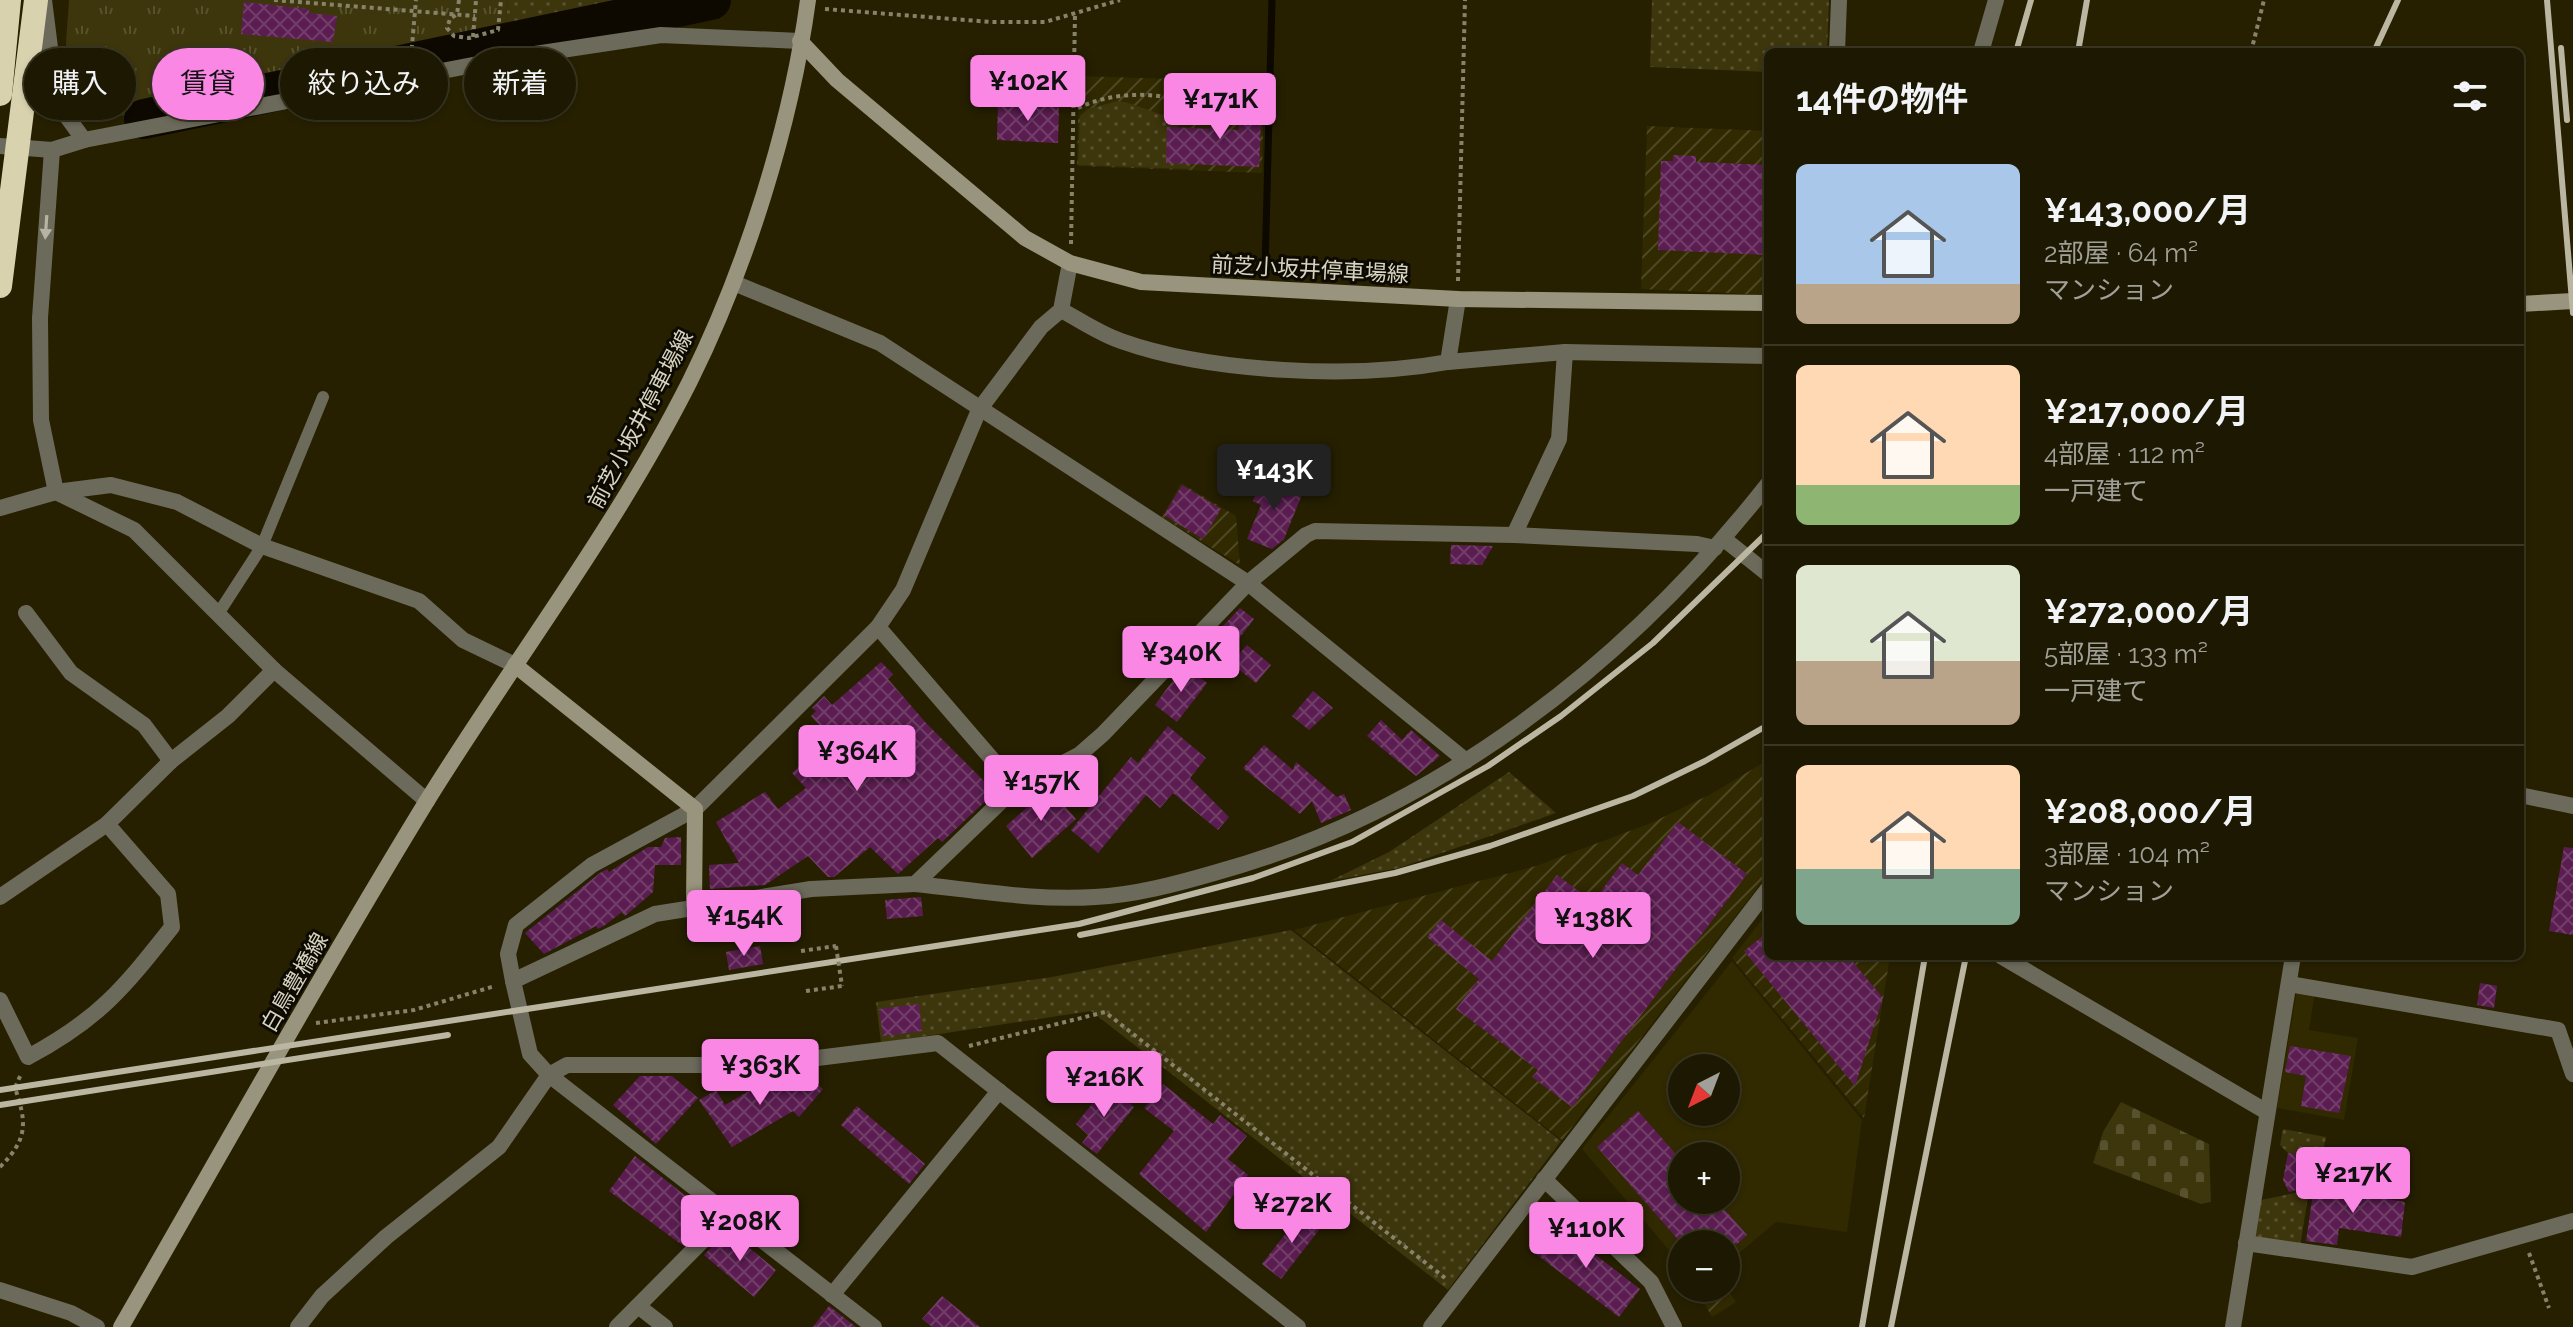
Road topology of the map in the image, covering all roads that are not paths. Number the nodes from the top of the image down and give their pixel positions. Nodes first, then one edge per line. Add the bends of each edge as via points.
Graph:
1 (9, 0) edge
2 (36, 0) edge
3 (44, 0) edge
4 (1839, 0) edge
5 (1996, 0) edge
6 (807, 3) edge
7 (800, 41) junction
8 (1837, 48) edge
9 (1982, 48) edge
10 (0, 94) edge
11 (84, 140) junction
12 (9, 147) edge
13 (52, 150) junction
14 (1070, 263) junction
15 (734, 283) junction
16 (0, 286) edge
17 (1458, 299) junction
18 (2573, 301) edge
19 (1764, 303) edge
20 (2524, 304) edge
21 (1061, 310) junction
22 (1565, 352) junction
23 (1764, 360) edge
24 (1448, 362) junction
25 (323, 397) dead end
26 (979, 410) junction
27 (1764, 489) edge
28 (56, 492) junction
29 (4, 507) edge
30 (1514, 535) junction
31 (1719, 544) junction
32 (262, 546) junction
33 (1764, 572) edge
34 (1248, 583) junction
35 (26, 613) dead end
36 (218, 614) junction
37 (878, 627) junction
38 (515, 665) junction
39 (274, 670) junction
40 (171, 761) junction
41 (1466, 761) junction
42 (1016, 787) junction
43 (2524, 796) edge
44 (427, 801) junction
45 (2573, 806) edge
46 (695, 809) junction
47 (107, 824) junction
48 (915, 884) junction
49 (1764, 894) edge
50 (0, 897) edge
51 (694, 905) junction
52 (2008, 960) edge
53 (2292, 960) edge
54 (513, 981) junction
55 (2289, 984) junction
56 (0, 1000) edge
57 (2573, 1074) edge
58 (549, 1075) junction
59 (999, 1091) junction
60 (2267, 1112) junction
61 (1544, 1179) junction
62 (729, 1214) junction
63 (2573, 1221) edge
64 (2246, 1243) junction
65 (0, 1290) edge
66 (832, 1295) junction
67 (638, 1306) junction
68 (869, 1326) edge
69 (97, 1327) edge
70 (121, 1327) edge
71 (298, 1327) edge
72 (617, 1327) edge
73 (665, 1327) edge
74 (1298, 1327) edge
75 (1431, 1327) edge
76 (1674, 1327) edge
77 (2233, 1327) edge

1 - 10 highway
2 - 12 highway
3 - 11 street via 57,103
4 - 8 street
5 - 9 street
6 - 7 main road
7 - 11 street via 661,35 515,57
7 - 14 main road, 前芝小坂井停車場線 via 837,80 986,207 1025,238
7 - 15 main road, 前芝小坂井停車場線 via 793,91
11 - 13 street
12 - 13 street
12 - 16 highway
13 -> 28 street via 40,318 41,420
14 - 17 main road, 前芝小坂井停車場線 via 1141,282
14 - 21 street
15 - 26 street via 880,343
15 - 38 main road, 前芝小坂井停車場線 via 689,383 623,499
17 - 19 main road, 前芝小坂井停車場線
17 - 24 street
18 - 20 main road
21 - 24 street via 1119,341 1193,360 1350,373
21 - 26 street via 1041,327
22 - 23 street
22 - 24 street
22 - 30 street via 1559,439
25 - 32 lane
26 - 34 street
26 - 37 street via 903,590
27 - 31 street
28 - 29 street
28 - 32 street via 111,485 177,502
28 - 36 street via 134,530
30 - 31 street
30 - 34 street via 1315,531
31 - 33 street
31 - 41 street via 1612,648 1540,709
32 - 36 lane
32 - 38 street via 419,601 463,640
34 - 41 street
34 - 42 street via 1103,734 1079,755
35 - 40 street via 71,673 144,725
36 - 39 street
37 - 42 street
37 - 46 street
38 - 44 main road, 白鳥豊橋線
38 - 46 main road
39 - 40 street via 228,716
39 - 44 street
40 - 47 street
41 - 48 street via 1347,828 1268,858 1168,886 1096,897
42 - 48 street
43 - 45 street
44 - 70 main road, 白鳥豊橋線 via 290,1027
46 - 51 main road
46 - 54 street via 592,865 516,925 508,954
47 - 50 street
47 - 56 street via 168,894 172,927 120,994 72,1033 28,1057
48 - 51 street via 811,889
49 - 61 street
51 - 54 street via 655,914
52 - 60 street
53 - 55 street
54 - 58 street via 530,1054
55 - 57 street via 2558,1030
55 - 60 street
58 - 59 street via 567,1065 761,1065 938,1043
58 - 62 street
58 - 71 street via 499,1147 386,1237 322,1296
59 - 66 street
59 - 74 street
60 - 64 street
61 - 75 street
61 - 76 street via 1651,1282
62 - 66 street
62 - 67 street
63 - 64 street via 2401,1267
64 - 77 street
65 - 69 street
66 - 68 street
67 - 72 street
67 - 73 street

